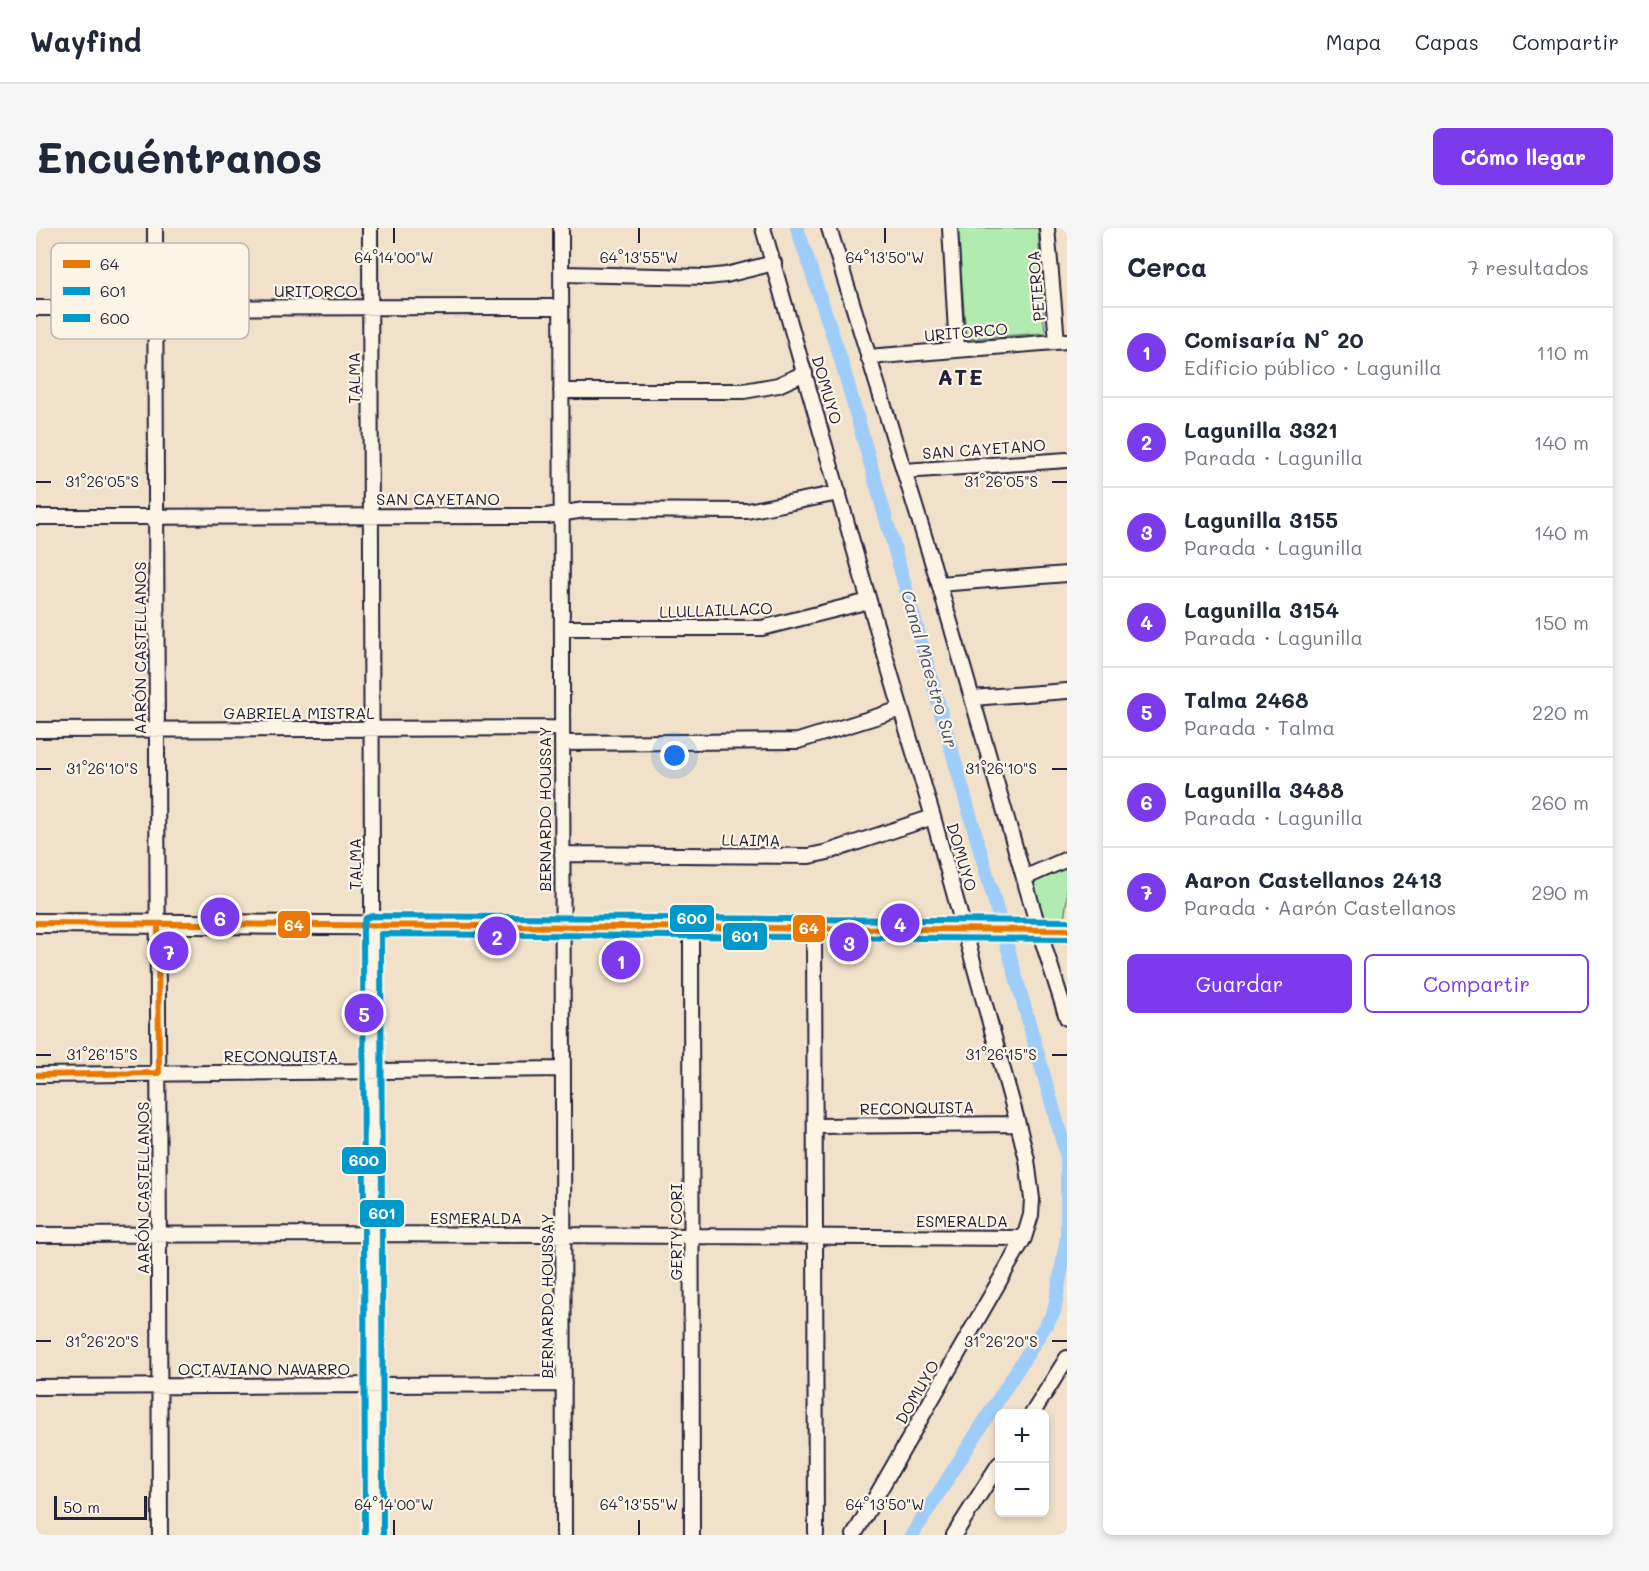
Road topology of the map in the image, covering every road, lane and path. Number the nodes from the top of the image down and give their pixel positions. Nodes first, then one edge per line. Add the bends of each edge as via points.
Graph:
1 (370, 228) edge
2 (561, 228) edge
3 (763, 228) edge
4 (829, 228) edge
5 (950, 228) edge
6 (1047, 228) edge
7 (774, 263) junction
8 (561, 274) junction
9 (370, 307) junction
10 (561, 307) junction
11 (249, 308) edge
12 (155, 339) edge
13 (1062, 341) edge
14 (957, 349) junction
15 (868, 357) junction
16 (805, 374) junction
17 (561, 391) junction
18 (1067, 460) edge
19 (903, 471) junction
20 (839, 493) junction
21 (561, 514) junction
22 (371, 516) junction
23 (36, 517) edge
24 (156, 517) junction
25 (1067, 574) edge
26 (939, 584) junction
27 (869, 601) junction
28 (562, 627) junction
29 (1067, 691) edge
30 (972, 698) junction
31 (901, 709) junction
32 (562, 728) junction
33 (371, 729) junction
34 (36, 730) edge
35 (157, 730) junction
36 (562, 743) junction
37 (933, 818) junction
38 (562, 854) junction
39 (1067, 859) edge
40 (1024, 878) junction
41 (36, 923) edge
42 (158, 924) junction
43 (372, 925) junction
44 (561, 926) junction
45 (691, 928) junction
46 (814, 928) junction
47 (965, 929) junction
48 (1039, 930) junction
49 (1067, 930) edge
50 (1067, 1018) edge
51 (563, 1069) junction
52 (372, 1072) junction
53 (159, 1073) junction
54 (36, 1075) edge
55 (1018, 1124) junction
56 (816, 1126) junction
57 (373, 1234) junction
58 (36, 1235) edge
59 (159, 1235) junction
60 (563, 1235) junction
61 (692, 1236) junction
62 (817, 1237) junction
63 (1024, 1238) junction
64 (1065, 1368) edge
65 (564, 1384) junction
66 (373, 1385) junction
67 (160, 1386) junction
68 (36, 1387) edge
69 (1035, 1409) edge
70 (995, 1470) edge
71 (160, 1535) edge
72 (374, 1535) edge
73 (564, 1535) edge
74 (692, 1535) edge
75 (816, 1535) edge
76 (854, 1535) edge
77 (954, 1535) edge

1 - 9 street, TALMA
2 - 8 street, BERNARDO HOUSSAY
3 - 7 street, DOMUYO
4 - 15 street
5 - 14 street
6 - 13 street, PETEROA
7 - 8 street via 707,277
7 - 16 street, DOMUYO
8 - 10 street, BERNARDO HOUSSAY
9 - 10 street, URITORCO
9 - 11 street, URITORCO
9 - 22 street, TALMA
10 - 17 street, BERNARDO HOUSSAY
12 - 24 street, AARÓN CASTELLANOS
13 - 14 street, URITORCO
14 - 15 street, URITORCO
15 - 19 street
16 - 17 street via 778,385 744,391
16 - 20 street, DOMUYO
17 - 21 street, BERNARDO HOUSSAY
18 - 19 street, SAN CAYETANO
19 - 26 street
20 - 21 street, SAN CAYETANO via 747,511 584,510
20 - 27 street, DOMUYO
21 - 22 street, SAN CAYETANO
21 - 28 street, BERNARDO HOUSSAY
22 - 24 street, SAN CAYETANO
22 - 33 street, TALMA
23 - 24 street, SAN CAYETANO
24 - 35 street, AARÓN CASTELLANOS
25 - 26 street
26 - 30 street
27 - 28 street, LLULLAILLACO via 762,628
27 - 31 street, DOMUYO
28 - 32 street, BERNARDO HOUSSAY
29 - 30 street
30 - 40 street
31 - 36 street via 798,741
31 - 37 street, DOMUYO
32 - 33 street, GABRIELA MISTRAL
32 - 36 street, BERNARDO HOUSSAY
33 - 35 street, GABRIELA MISTRAL
33 - 43 street, TALMA
34 - 35 street, GABRIELA MISTRAL
35 - 42 street, AARÓN CASTELLANOS
36 - 38 street, BERNARDO HOUSSAY
37 - 38 street, LLAIMA via 809,856
37 - 47 street, DOMUYO
38 - 44 street, BERNARDO HOUSSAY
39 - 40 street
40 - 48 street
41 - 42 main road
42 - 43 main road
42 - 53 street, AARÓN CASTELLANOS
43 - 44 main road
43 - 52 street, TALMA
44 - 45 main road
44 - 51 street, BERNARDO HOUSSAY
45 - 46 main road
45 - 61 street, GERTY CORI
46 - 47 main road
46 - 56 street
47 - 48 main road
47 - 55 street, DOMUYO
48 - 49 main road
48 - 50 street
51 - 52 street, RECONQUISTA
51 - 60 street, BERNARDO HOUSSAY
52 - 53 street, RECONQUISTA
52 - 57 street, TALMA
53 - 54 street, RECONQUISTA
53 - 59 street, AARÓN CASTELLANOS
55 - 56 street, RECONQUISTA
55 - 63 street, DOMUYO via 1032,1199
56 - 62 street
57 - 59 street, ESMERALDA
57 - 60 street, ESMERALDA
57 - 66 street, TALMA
58 - 59 street, ESMERALDA
59 - 67 street, AARÓN CASTELLANOS
60 - 61 street, ESMERALDA
60 - 65 street, BERNARDO HOUSSAY
61 - 62 street, ESMERALDA
61 - 74 street, GERTY CORI
62 - 63 street, ESMERALDA
62 - 75 street
63 - 76 street, DOMUYO
64 - 69 street
65 - 66 street, OCTAVIANO NAVARRO
65 - 73 street, BERNARDO HOUSSAY
66 - 67 street, OCTAVIANO NAVARRO
66 - 72 street, TALMA
67 - 68 street, OCTAVIANO NAVARRO
67 - 71 street, AARÓN CASTELLANOS
70 - 77 street

